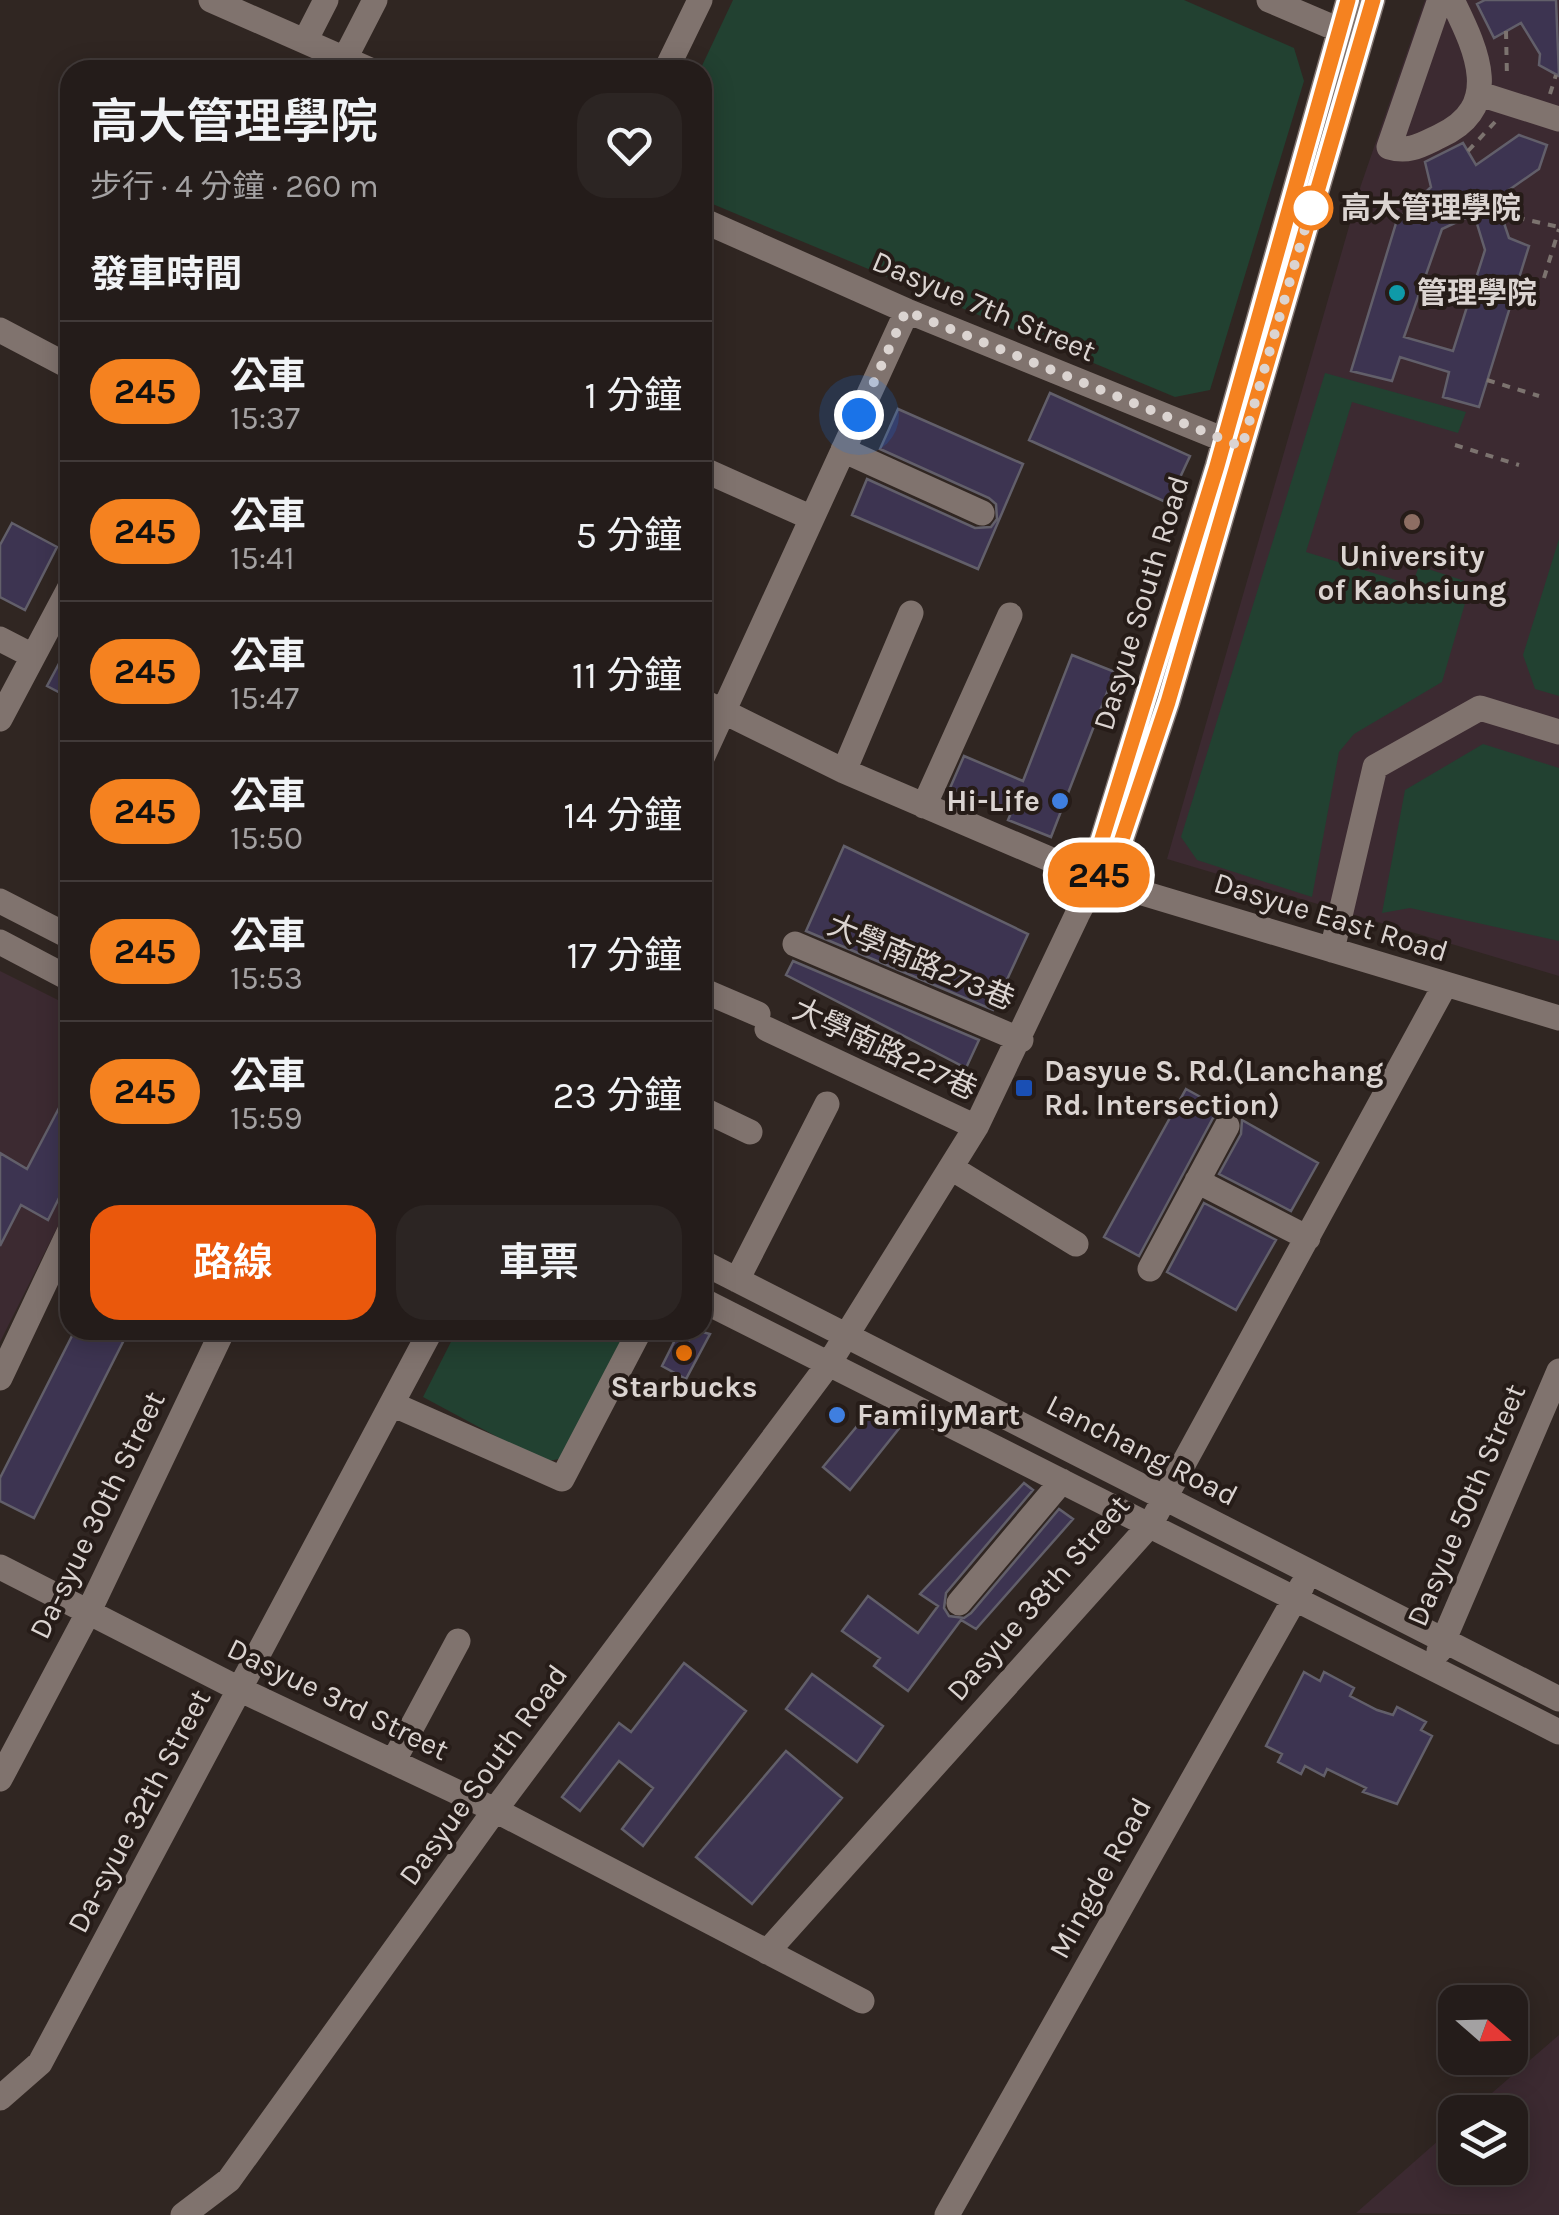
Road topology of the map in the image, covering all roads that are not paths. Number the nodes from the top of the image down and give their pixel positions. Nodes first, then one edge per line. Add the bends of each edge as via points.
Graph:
1 (211, 0) edge
2 (326, 0) edge
3 (375, 0) edge
4 (700, 0) edge
5 (1269, 0) edge
6 (1348, 0) edge
7 (1373, 0) edge
8 (1349, 34) junction
9 (305, 41) junction
10 (336, 60) edge
11 (344, 60) edge
12 (671, 60) edge
13 (1480, 94) junction
14 (1559, 119) edge
15 (712, 224) edge
16 (906, 311) junction
17 (0, 330) edge
18 (60, 362) edge
19 (1233, 444) junction
20 (843, 450) junction
21 (712, 473) edge
22 (982, 513) dead end
23 (812, 518) junction
24 (60, 606) edge
25 (911, 612) dead end
26 (1010, 616) dead end
27 (0, 639) edge
28 (33, 656) junction
29 (713, 706) edge
30 (0, 719) edge
31 (1559, 732) edge
32 (844, 772) junction
33 (924, 806) junction
34 (1096, 879) junction
35 (0, 901) edge
36 (60, 932) edge
37 (0, 942) edge
38 (795, 944) dead end
39 (1332, 950) junction
40 (60, 973) edge
41 (1445, 985) junction
42 (712, 995) edge
43 (1559, 1018) edge
44 (1021, 1040) junction
45 (827, 1104) dead end
46 (712, 1113) edge
47 (1226, 1126) dead end
48 (976, 1128) junction
49 (750, 1132) dead end
50 (952, 1169) junction
51 (1197, 1181) junction
52 (1308, 1238) junction
53 (1076, 1244) dead end
54 (60, 1251) edge
55 (712, 1267) edge
56 (1150, 1269) dead end
57 (737, 1280) junction
58 (712, 1305) edge
59 (847, 1336) junction
60 (218, 1340) edge
61 (425, 1340) edge
62 (635, 1340) edge
63 (828, 1364) junction
64 (1559, 1371) edge
65 (0, 1378) edge
66 (392, 1404) junction
67 (1549, 1425) edge
68 (1062, 1481) junction
69 (1166, 1498) junction
70 (1150, 1525) junction
71 (0, 1567) edge
72 (1308, 1572) junction
73 (1296, 1599) junction
74 (959, 1603) dead end
75 (88, 1613) junction
76 (1445, 1640) junction
77 (458, 1641) dead end
78 (1431, 1664) junction
79 (241, 1690) junction
80 (1556, 1696) edge
81 (1550, 1726) edge
82 (392, 1762) junction
83 (0, 1780) edge
84 (495, 1810) junction
85 (767, 1952) junction
86 (862, 2001) dead end
87 (0, 2098) edge
88 (182, 2215) edge
89 (948, 2215) edge

1 - 9 street
2 - 9 street
3 - 11 street
4 - 12 street
5 - 8 street
6 - 8 street, Dasyue South Road
7 - 8 street, Dasyue South Road
8 - 19 street, Dasyue South Road
9 - 10 street
13 - 13 street via 1478,54 1454,4 1439,2 1389,148 1406,152 1456,128
13 - 14 street
15 - 16 street, Dasyue 7th Street
16 - 19 street, Dasyue 7th Street
16 - 20 street
17 - 18 street
19 - 34 street, Dasyue South Road via 1168,702 1117,854
20 - 22 street
20 - 23 street
21 - 23 street
23 - 29 street
24 - 28 street
25 - 32 street
26 - 33 street
27 - 28 street
28 - 30 street
29 - 32 street, Dasyue East Road
31 - 39 street via 1480,708 1374,767
32 - 33 street, Dasyue East Road
33 - 34 street, Dasyue East Road
34 - 39 street, Dasyue East Road
34 - 44 street, Dasyue South Road
35 - 36 street
37 - 40 street
38 - 44 street, 大學南路273巷
39 - 41 street, Dasyue East Road
41 - 43 street, Dasyue East Road
41 - 52 street, Dasyue 38th Street
42 - 48 street, 大學南路227巷
44 - 48 street, Dasyue South Road
45 - 57 street
46 - 49 street
47 - 51 street
48 - 50 street, Dasyue South Road
50 - 53 street
50 - 59 street, Dasyue South Road
51 - 52 street
51 - 56 street
52 - 69 street, Dasyue 38th Street
54 - 65 street
55 - 57 street, Lanchang Road
57 - 59 street, Lanchang Road
58 - 63 street, Lanchang Road
59 - 63 street, Dasyue South Road
59 - 69 street, Lanchang Road
60 - 75 street, Da-syue 30th Street
61 - 66 street, Da-syue 32th Street
62 - 66 street via 562,1479
63 - 68 street, Lanchang Road
63 - 84 street, Dasyue South Road
64 - 67 street, Dasyue 50th Street
66 - 79 street, Da-syue 32th Street
67 - 76 street, Dasyue 50th Street
68 - 70 street, Lanchang Road
68 - 74 street
69 - 70 street, Dasyue 38th Street
69 - 72 street, Lanchang Road
70 - 73 street, Lanchang Road
70 - 85 street, Dasyue 38th Street
71 - 75 street, Dasyue 3rd Street
72 - 73 street, Mingde Road
72 - 76 street, Lanchang Road
73 - 78 street, Lanchang Road
73 - 89 street, Mingde Road
75 - 79 street, Dasyue 3rd Street
75 - 83 street, Da-syue 30th Street
76 - 78 street, Dasyue 50th Street
76 - 80 street, Lanchang Road
77 - 82 street
78 - 81 street, Lanchang Road
79 - 82 street, Dasyue 3rd Street
79 - 87 street, Da-syue 32th Street via 40,2063
82 - 84 street, Dasyue 3rd Street
84 - 85 street, Dasyue 3rd Street
84 - 88 street, Dasyue South Road via 229,2180
85 - 86 street, Dasyue 3rd Street

